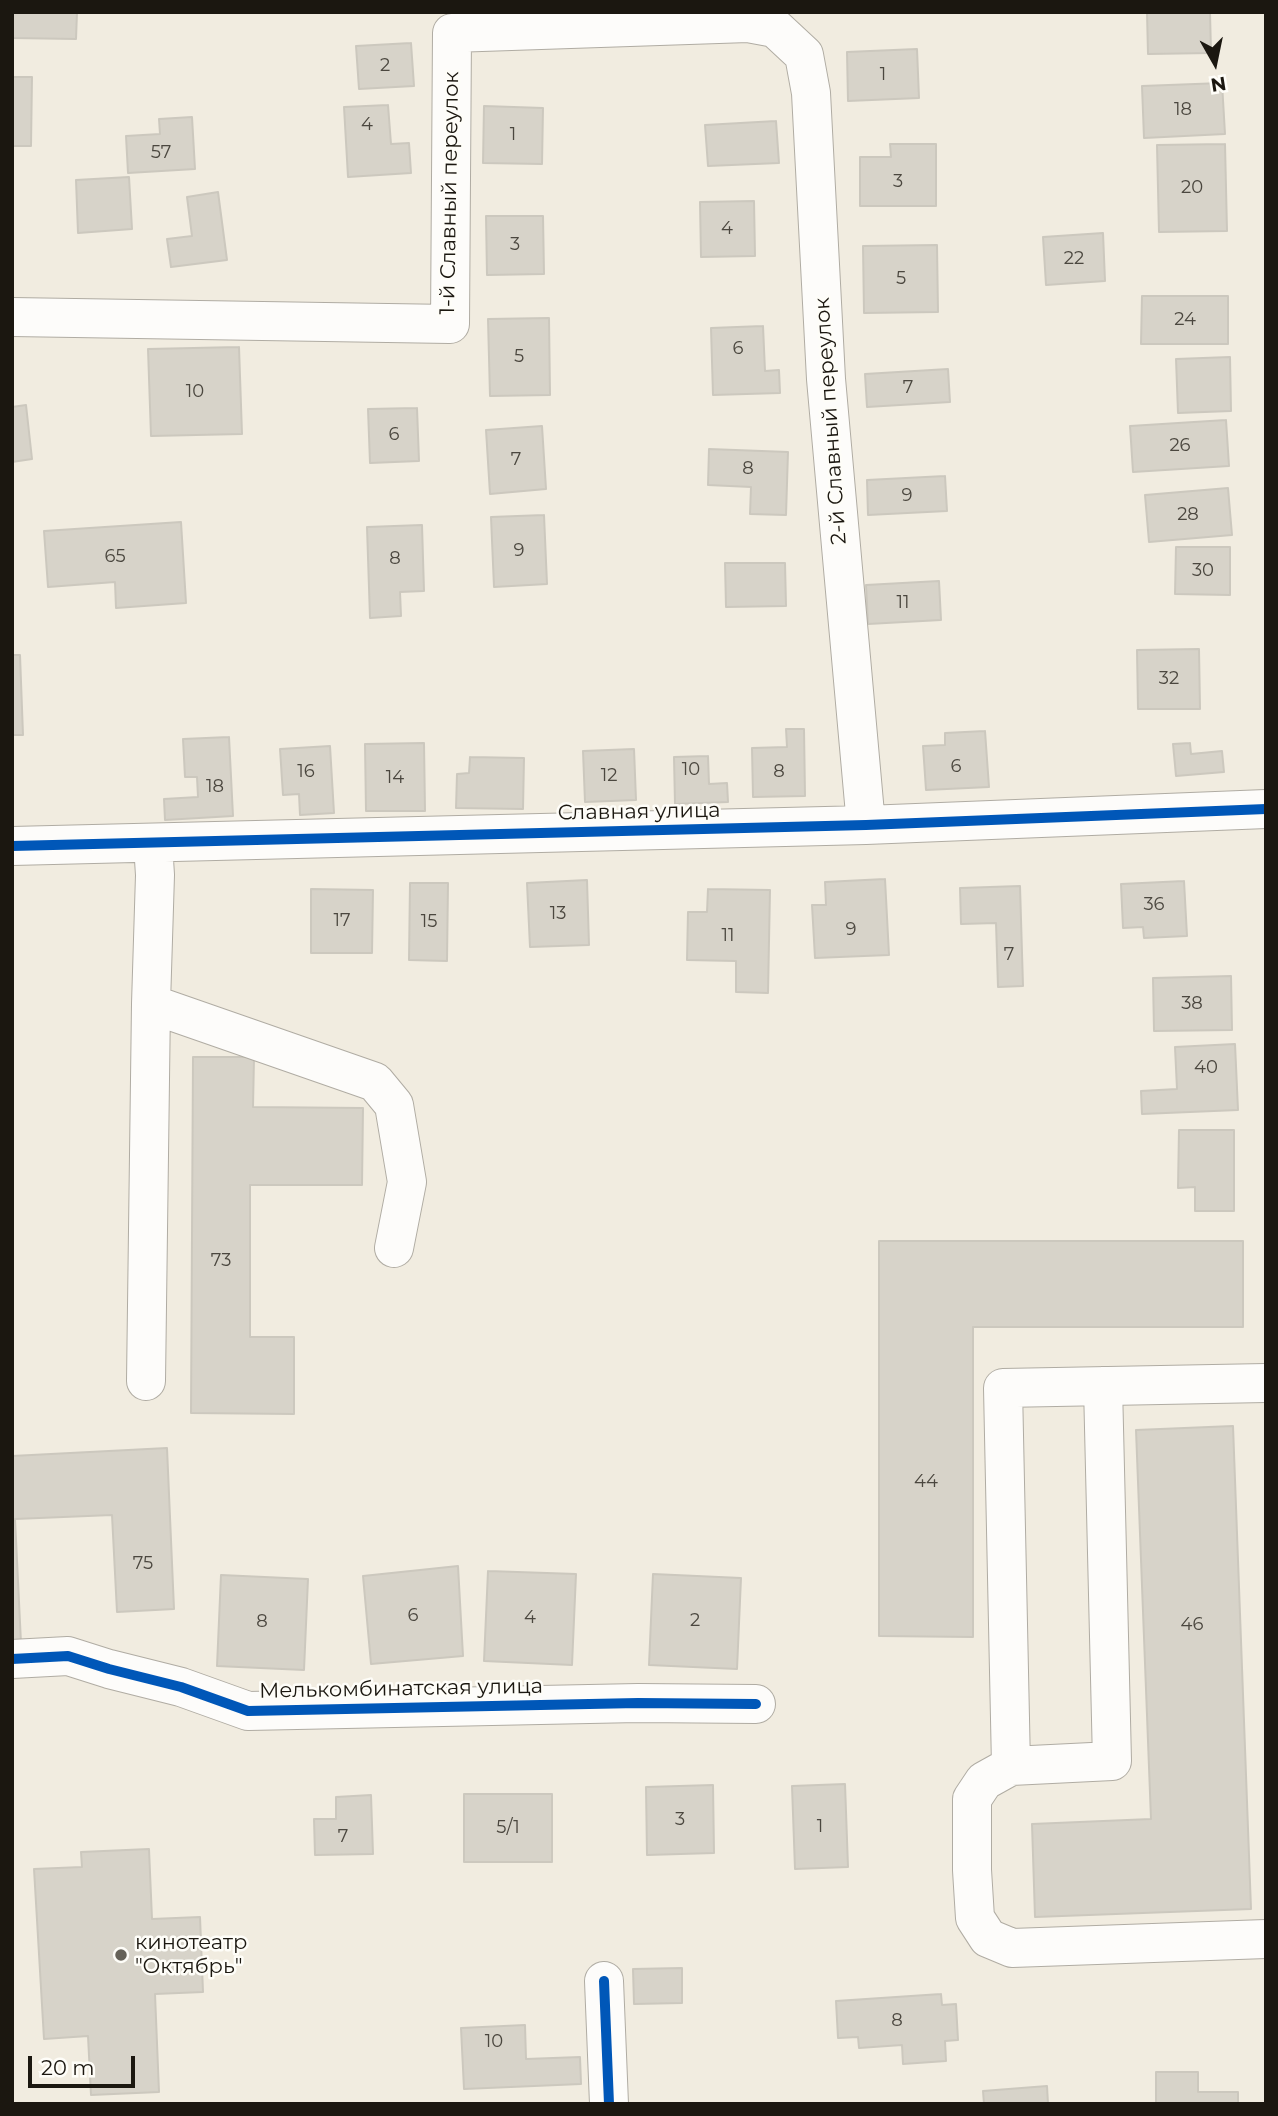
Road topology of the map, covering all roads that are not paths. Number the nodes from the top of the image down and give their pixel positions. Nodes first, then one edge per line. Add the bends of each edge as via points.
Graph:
1 (775, 28) joint
2 (12, 317) edge
3 (1266, 809) edge
4 (866, 825) junction
5 (153, 844) junction
6 (12, 846) edge
7 (151, 1004) junction
8 (394, 1248) dead end
9 (146, 1381) dead end
10 (1266, 1383) edge
11 (1102, 1386) junction
12 (12, 1659) edge
13 (756, 1704) dead end
14 (1011, 1766) junction
15 (1266, 1939) edge
16 (604, 1981) dead end
17 (609, 2104) edge

1 - 2 street, 1-й Славный переулок via 748,23 452,33 450,324
1 - 4 street, 2-й Славный переулок via 804,55 811,93 826,379
3 - 4 street, Славная улица
4 - 5 street, Славная улица
5 - 6 street, Славная улица
5 - 7 street
7 - 8 street via 375,1082 394,1105 407,1182
7 - 9 street
10 - 11 street
11 - 14 street via 1003,1388
11 - 14 street via 1112,1762
12 - 13 street, Мелькомбинатская улица via 68,1656 248,1711
14 - 15 street via 984,1781 972,1799 975,1918 988,1938 1012,1948
16 - 17 street

